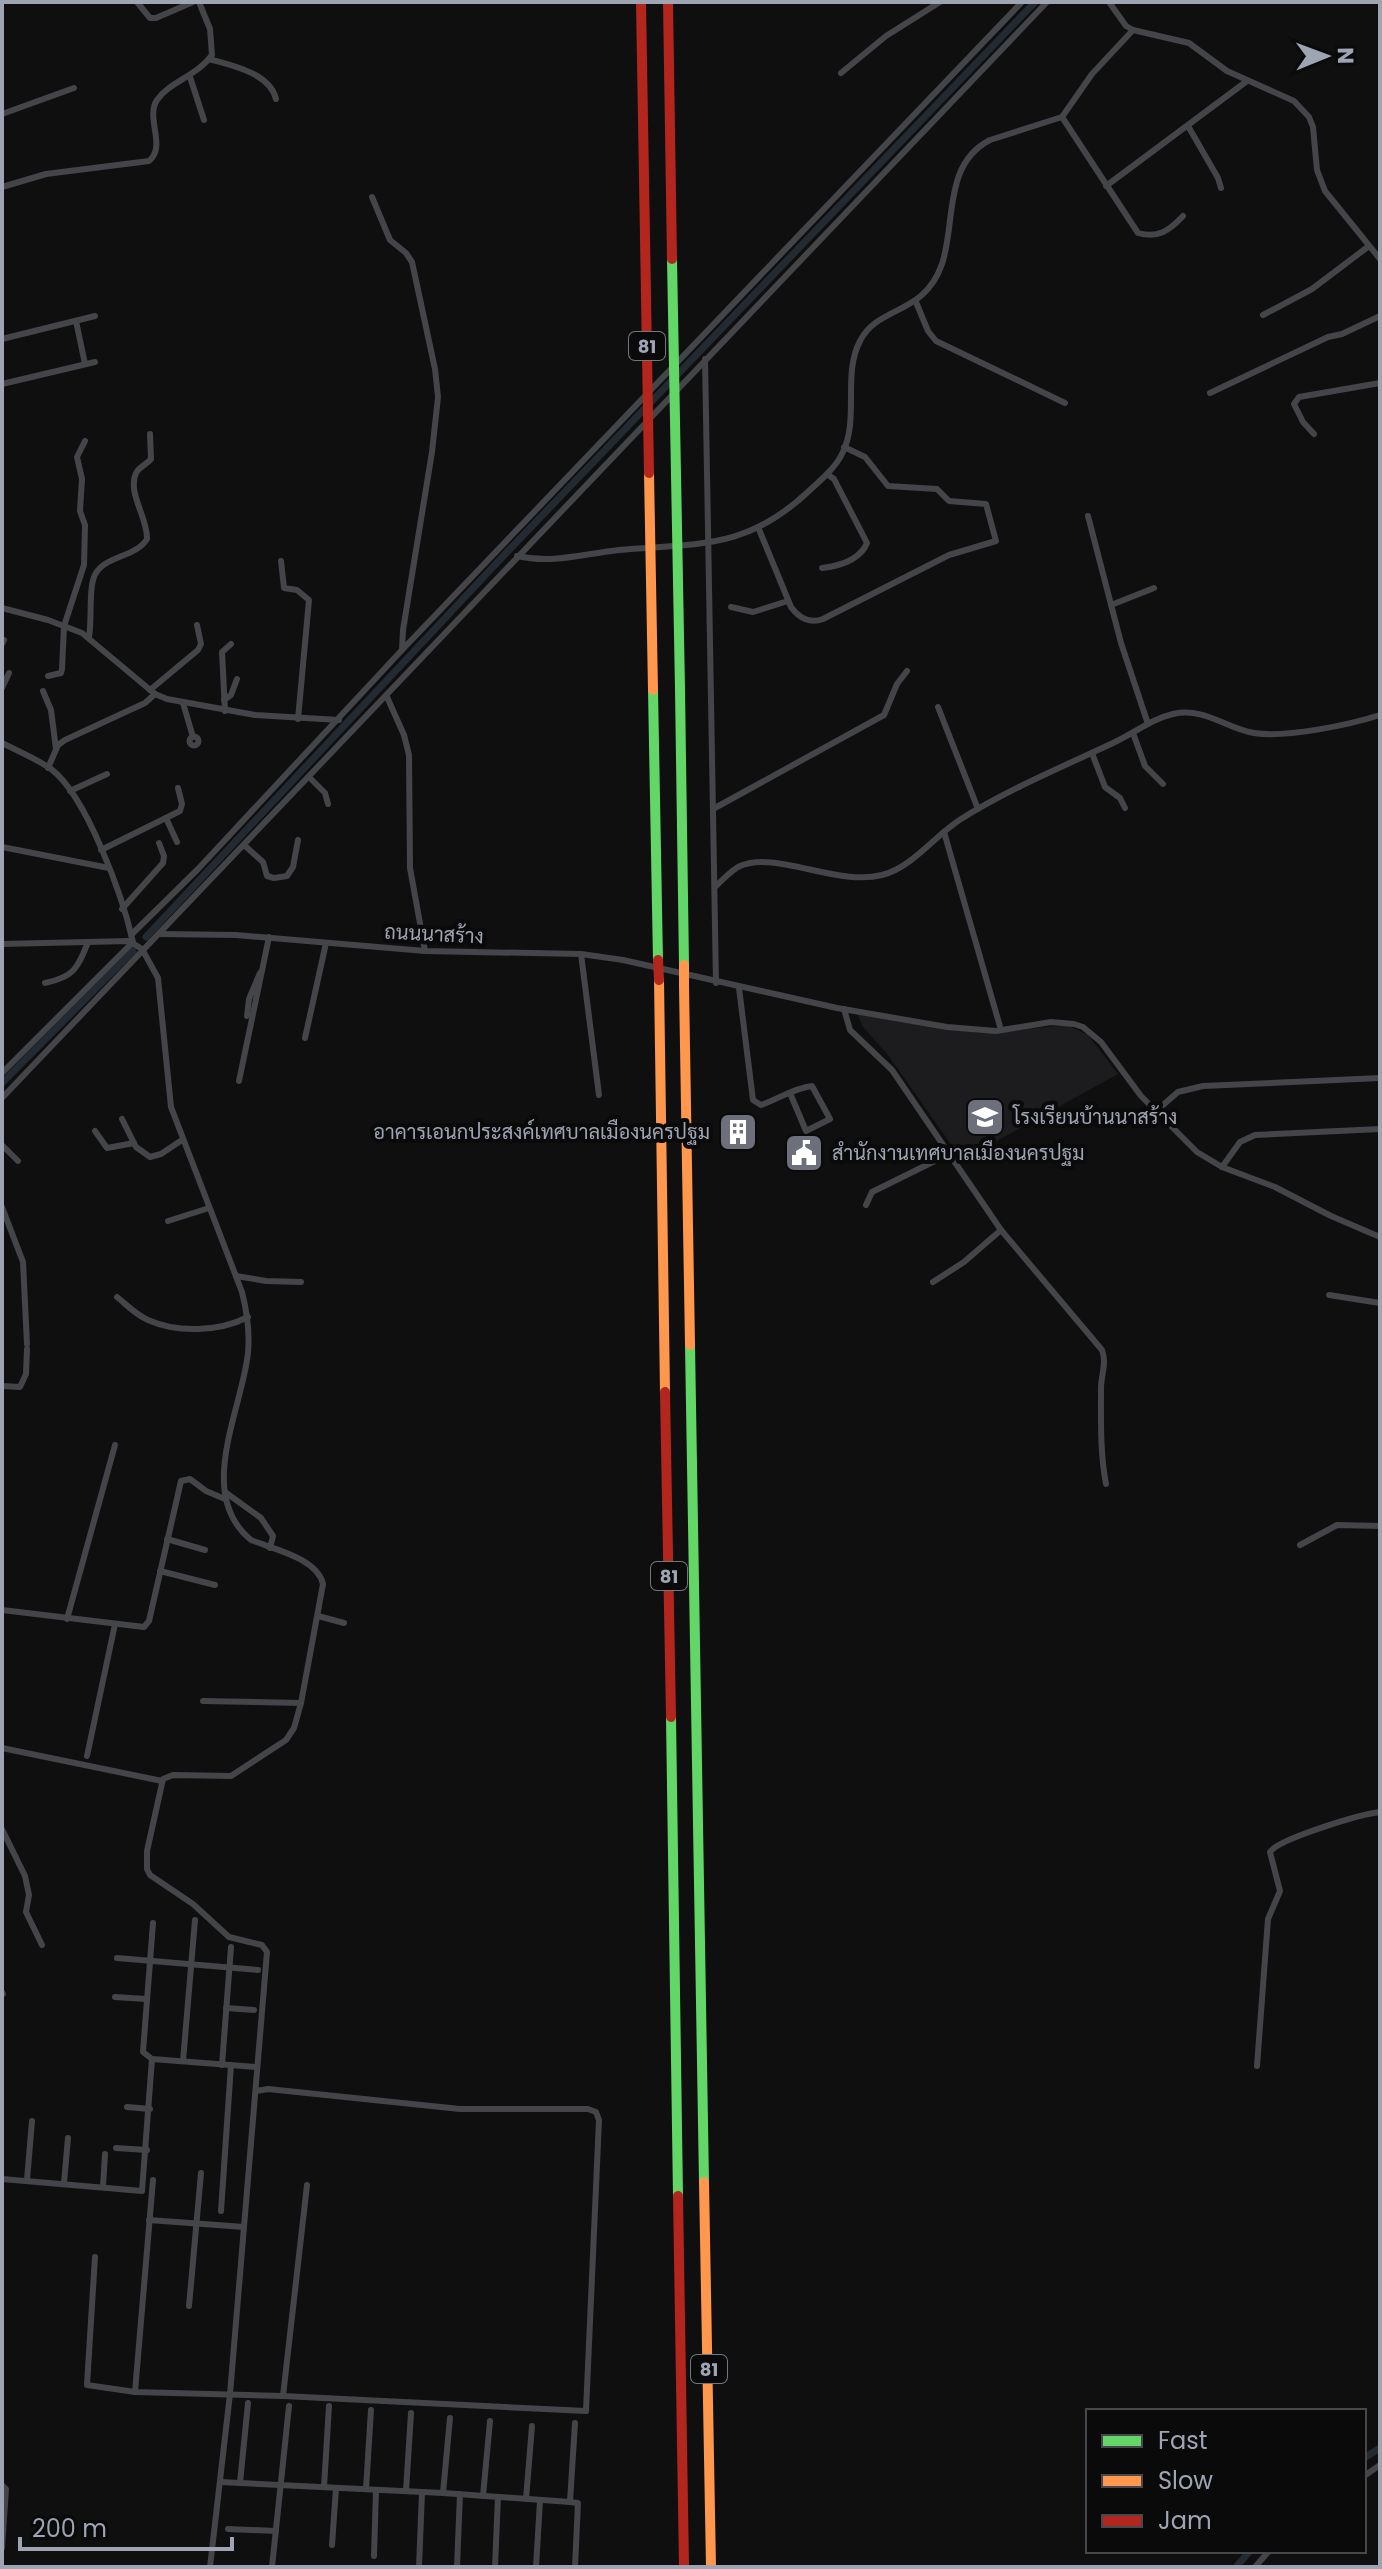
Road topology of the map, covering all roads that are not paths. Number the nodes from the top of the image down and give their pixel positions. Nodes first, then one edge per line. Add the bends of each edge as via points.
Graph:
1 (137, 2) edge
2 (193, 2) edge
3 (199, 2) edge
4 (641, 2) edge
5 (668, 2) edge
6 (940, 2) edge
7 (1022, 2) edge
8 (1047, 2) edge
9 (1109, 2) edge
10 (1133, 30) junction
11 (209, 59) junction
12 (841, 73) dead end
13 (190, 77) junction
14 (1247, 81) junction
15 (74, 88) dead end
16 (276, 99) dead end
17 (2, 114) edge
18 (1062, 117) junction
19 (204, 120) dead end
20 (1188, 126) junction
21 (1106, 186) junction
22 (2, 187) edge
23 (1221, 188) dead end
24 (372, 197) dead end
25 (1183, 216) dead end
26 (1369, 246) junction
27 (1380, 259) edge
28 (916, 302) junction
29 (1263, 315) dead end
30 (95, 316) dead end
31 (1380, 316) edge
32 (76, 321) junction
33 (2, 339) edge
34 (705, 359) junction
35 (95, 362) dead end
36 (85, 364) junction
37 (1380, 383) edge
38 (2, 384) edge
39 (1210, 393) dead end
40 (1065, 403) dead end
41 (150, 434) dead end
42 (1314, 434) dead end
43 (85, 441) dead end
44 (844, 447) junction
45 (827, 474) junction
46 (1088, 516) dead end
47 (758, 527) junction
48 (709, 544) junction
49 (517, 556) junction
50 (281, 561) dead end
51 (822, 568) dead end
52 (1154, 588) dead end
53 (788, 601) junction
54 (1111, 605) junction
55 (731, 607) dead end
56 (2, 608) edge
57 (197, 625) dead end
58 (64, 626) junction
59 (89, 637) junction
60 (231, 644) dead end
61 (402, 650) junction
62 (907, 671) dead end
63 (9, 673) dead end
64 (48, 676) dead end
65 (237, 679) dead end
66 (2, 688) edge
67 (43, 691) dead end
68 (152, 692) junction
69 (387, 697) junction
70 (224, 700) junction
71 (183, 703) junction
72 (938, 707) dead end
73 (225, 711) junction
74 (1380, 715) edge
75 (298, 719) junction
76 (339, 720) junction
77 (1148, 724) junction
78 (1133, 733) junction
79 (193, 737) dead end
80 (2, 743) edge
81 (56, 750) junction
82 (1092, 753) junction
83 (48, 768) junction
84 (107, 774) dead end
85 (309, 777) junction
86 (1163, 784) dead end
87 (178, 788) dead end
88 (70, 791) junction
89 (328, 804) dead end
90 (1125, 808) dead end
91 (713, 809) junction
92 (978, 809) junction
93 (166, 818) junction
94 (944, 832) junction
95 (298, 840) dead end
96 (177, 842) dead end
97 (159, 843) dead end
98 (244, 845) junction
99 (2, 847) edge
100 (101, 850) junction
101 (109, 868) junction
102 (715, 887) junction
103 (122, 909) junction
104 (159, 934) junction
105 (269, 937) junction
106 (132, 938) junction
107 (88, 942) junction
108 (326, 943) junction
109 (2, 944) edge
110 (142, 949) junction
111 (425, 951) junction
112 (581, 954) junction
113 (262, 970) junction
114 (45, 983) dead end
115 (716, 983) junction
116 (739, 988) junction
117 (844, 1009) junction
118 (247, 1016) dead end
119 (1001, 1030) junction
120 (305, 1038) dead end
121 (2, 1073) edge
122 (1380, 1078) edge
123 (239, 1081) dead end
124 (790, 1093) junction
125 (599, 1095) dead end
126 (2, 1098) edge
127 (1155, 1112) junction
128 (122, 1119) dead end
129 (1380, 1129) edge
130 (95, 1131) dead end
131 (182, 1140) junction
132 (134, 1143) junction
133 (2, 1145) edge
134 (949, 1154) junction
135 (18, 1161) dead end
136 (1222, 1167) junction
137 (866, 1205) dead end
138 (2, 1207) edge
139 (209, 1208) junction
140 (168, 1221) dead end
141 (1001, 1230) junction
142 (1380, 1237) edge
143 (236, 1276) junction
144 (301, 1282) dead end
145 (933, 1282) dead end
146 (1329, 1295) dead end
147 (117, 1297) dead end
148 (1380, 1303) edge
149 (248, 1317) junction
150 (2, 1386) edge
151 (115, 1445) dead end
152 (1106, 1484) dead end
153 (225, 1495) junction
154 (1380, 1526) edge
155 (167, 1539) junction
156 (1300, 1545) dead end
157 (270, 1548) junction
158 (205, 1550) dead end
159 (160, 1571) junction
160 (215, 1585) dead end
161 (2, 1610) edge
162 (318, 1616) junction
163 (67, 1619) junction
164 (344, 1623) dead end
165 (115, 1624) junction
166 (203, 1701) dead end
167 (301, 1703) junction
168 (2, 1748) edge
169 (87, 1756) dead end
170 (162, 1781) junction
171 (1380, 1812) edge
172 (2, 1829) edge
173 (195, 1920) dead end
174 (153, 1923) dead end
175 (42, 1945) dead end
176 (231, 1947) dead end
177 (117, 1958) dead end
178 (150, 1961) junction
179 (190, 1965) junction
180 (229, 1968) junction
181 (258, 1970) dead end
182 (115, 1997) dead end
183 (146, 1999) junction
184 (226, 2008) junction
185 (254, 2010) dead end
186 (152, 2059) junction
187 (183, 2061) junction
188 (222, 2065) junction
189 (231, 2065) junction
190 (1257, 2066) dead end
191 (257, 2067) junction
192 (256, 2091) junction
193 (127, 2107) dead end
194 (150, 2109) junction
195 (32, 2121) dead end
196 (68, 2138) dead end
197 (116, 2148) dead end
198 (147, 2150) junction
199 (105, 2154) dead end
200 (201, 2173) dead end
201 (2, 2179) edge
202 (27, 2180) junction
203 (153, 2180) dead end
204 (64, 2183) junction
205 (307, 2185) dead end
206 (103, 2186) junction
207 (221, 2211) dead end
208 (149, 2220) junction
209 (197, 2224) junction
210 (244, 2227) junction
211 (95, 2257) dead end
212 (189, 2306) dead end
213 (135, 2392) junction
214 (230, 2394) junction
215 (283, 2396) junction
216 (248, 2403) dead end
217 (289, 2406) dead end
218 (329, 2406) dead end
219 (371, 2410) dead end
220 (411, 2413) dead end
221 (450, 2418) dead end
222 (490, 2421) dead end
223 (575, 2423) dead end
224 (532, 2426) dead end
225 (220, 2482) junction
226 (240, 2483) junction
227 (2, 2485) edge
228 (281, 2485) junction
229 (324, 2487) junction
230 (336, 2488) junction
231 (366, 2489) junction
232 (376, 2490) junction
233 (406, 2491) junction
234 (422, 2492) junction
235 (443, 2493) junction
236 (460, 2494) junction
237 (483, 2496) junction
238 (498, 2497) junction
239 (526, 2499) junction
240 (540, 2501) junction
241 (570, 2502) junction
242 (228, 2529) dead end
243 (276, 2531) junction
244 (332, 2545) dead end
245 (2, 2548) edge
246 (374, 2556) dead end
247 (210, 2567) edge
248 (272, 2567) edge
249 (419, 2567) edge
250 (457, 2567) edge
251 (495, 2567) edge
252 (536, 2567) edge
253 (575, 2567) edge
254 (684, 2567) edge
255 (711, 2567) edge

1 - 2 street via 150,18
3 - 11 street via 213,44
4 - 254 highway, 81, bridge
5 - 255 highway, 81, bridge
6 - 12 street
7 - 61 street
8 - 34 street
9 - 10 street
10 - 14 street via 1189,43
10 - 18 street
11 - 13 street
11 - 16 street via 249,72
13 - 19 street
13 - 22 street via 158,99 156,148 149,161 46,174
14 - 20 street
14 - 26 street via 1294,101 1309,117 1320,180
15 - 17 street
18 - 21 street
18 - 28 street via 990,140 966,158 942,263 929,290
20 - 21 street
20 - 23 street
21 - 25 street via 1138,233 1160,234
24 - 61 street via 386,234 412,262 437,383 434,437
26 - 27 street
26 - 29 street via 1312,289
28 - 40 street via 936,341
28 - 44 street via 871,328 858,343
30 - 32 street
31 - 39 street
32 - 33 street
32 - 36 street
34 - 48 street
34 - 49 street
35 - 36 street
36 - 38 street
37 - 42 street via 1296,399 1303,422
41 - 59 street via 151,459 138,469 135,480 147,539 95,575
43 - 58 street via 77,457 84,565
44 - 45 street
44 - 53 street via 865,457 888,486 937,489 949,501 986,504 996,541 949,555 817,621 798,616
45 - 47 street via 787,510
45 - 51 street via 867,543 842,565
46 - 54 street
47 - 48 street
47 - 53 street
48 - 49 street via 617,550 557,561
48 - 91 street
49 - 69 street
50 - 75 street via 284,588 309,600
52 - 54 street
53 - 55 street via 753,612
54 - 77 street
56 - 58 street
57 - 68 street via 198,650
58 - 59 street
58 - 64 street via 61,673
59 - 68 street
60 - 70 street via 222,652
61 - 76 street
62 - 91 street via 884,715
63 - 66 street
65 - 70 street
67 - 81 street
68 - 71 street
68 - 81 street via 145,703 75,734
69 - 85 street
69 - 111 street via 409,755 410,868
70 - 73 street
71 - 73 street
71 - 79 street
72 - 92 street
73 - 75 street
74 - 77 street via 1265,734 1190,712
75 - 76 street
76 - 106 street
77 - 78 street
78 - 82 street
78 - 86 street via 1145,766
80 - 83 street
81 - 83 street
82 - 90 street via 1105,787
82 - 92 street
83 - 88 street
84 - 88 street
85 - 89 street
85 - 98 street
87 - 93 street via 183,808
88 - 100 street
91 - 102 street
92 - 94 street
93 - 96 street
93 - 100 street
94 - 102 street via 900,868 880,875 834,876 752,863 735,869
94 - 119 street
95 - 98 street via 293,867 282,878 267,876 263,862
97 - 103 street via 163,863
98 - 104 street
99 - 101 street
100 - 101 street
101 - 103 street
102 - 115 street
103 - 106 street
104 - 105 street, ถนนนาสร้าง
104 - 110 street
105 - 108 street, ถนนนาสร้าง
105 - 113 street
106 - 107 street
106 - 110 street
106 - 121 street
107 - 109 street
107 - 114 street via 76,970
108 - 111 street, ถนนนาสร้าง
108 - 120 street
110 - 126 street
110 - 131 street via 158,978 171,1107
111 - 112 street, ถนนนาสร้าง
112 - 115 street, ถนนนาสร้าง
112 - 125 street
113 - 118 street
113 - 123 street
115 - 116 street, ถนนนาสร้าง
116 - 117 street, ถนนนาสร้าง
116 - 124 street via 753,1100 761,1105
117 - 119 street, ถนนนาสร้าง via 970,1030
117 - 134 street via 850,1030 892,1070
119 - 127 street, ถนนนาสร้าง via 1051,1022 1083,1027 1101,1042
122 - 127 street via 1195,1087 1178,1092
124 - 124 street via 812,1086 830,1119 806,1131
127 - 136 street, ถนนนาสร้าง via 1197,1152
128 - 132 street
129 - 136 street via 1255,1135 1240,1142
130 - 132 street via 107,1148
131 - 132 street via 150,1157
131 - 139 street
133 - 135 street
134 - 137 street via 876,1190
134 - 141 street
136 - 142 street, ถนนนาสร้าง
138 - 150 street via 23,1262 27,1346 24,1382 20,1387
139 - 140 street
139 - 143 street
141 - 145 street
141 - 152 street via 1103,1353
143 - 144 street
143 - 149 street
146 - 148 street
147 - 149 street via 161,1324 200,1329
149 - 153 street via 248,1353 226,1450
151 - 163 street
153 - 155 street via 206,1491 190,1479 181,1481
153 - 157 street via 243,1533
153 - 157 street via 261,1518 273,1536
154 - 156 street via 1337,1525
155 - 158 street
155 - 159 street
157 - 162 street via 318,1571 323,1591
159 - 160 street
159 - 165 street via 144,1627
161 - 163 street
162 - 164 street
162 - 167 street
163 - 165 street
165 - 169 street
166 - 167 street
167 - 170 street via 286,1740 231,1776 173,1775
168 - 170 street
170 - 191 street via 147,1851 150,1875 229,1937 262,1945 267,1952
171 - 190 street via 1280,1842 1270,1852 1280,1891 1268,1919
172 - 175 street via 25,1876 26,1912
173 - 179 street
174 - 178 street
176 - 180 street
177 - 178 street
178 - 179 street
178 - 183 street
179 - 180 street
179 - 187 street
180 - 181 street
180 - 184 street
182 - 183 street
183 - 186 street via 143,2052
184 - 185 street
184 - 188 street
186 - 187 street
186 - 194 street
187 - 188 street
188 - 189 street
189 - 191 street
189 - 207 street
191 - 192 street
192 - 210 street
192 - 215 street via 460,2109 588,2109 599,2120 586,2411
193 - 194 street
194 - 198 street
195 - 202 street
196 - 204 street
197 - 198 street
198 - 206 street via 142,2191
199 - 206 street
200 - 209 street
201 - 202 street
202 - 204 street
203 - 208 street
204 - 206 street
205 - 215 street
208 - 209 street
208 - 213 street
209 - 210 street
209 - 212 street
210 - 214 street
211 - 213 street via 86,2383
213 - 214 street
214 - 215 street
214 - 225 street
216 - 226 street
217 - 228 street
218 - 229 street
219 - 231 street
220 - 233 street
221 - 235 street
222 - 237 street
223 - 241 street
224 - 239 street
225 - 226 street
225 - 247 street
226 - 228 street
227 - 245 street
228 - 229 street
228 - 243 street
229 - 230 street
230 - 231 street
230 - 244 street
231 - 232 street
232 - 233 street
232 - 246 street
233 - 234 street
234 - 235 street
234 - 249 street
235 - 236 street
236 - 237 street
236 - 250 street
237 - 238 street
238 - 239 street
238 - 251 street
239 - 240 street
240 - 241 street
240 - 252 street
241 - 253 street via 578,2503
242 - 243 street
243 - 248 street

